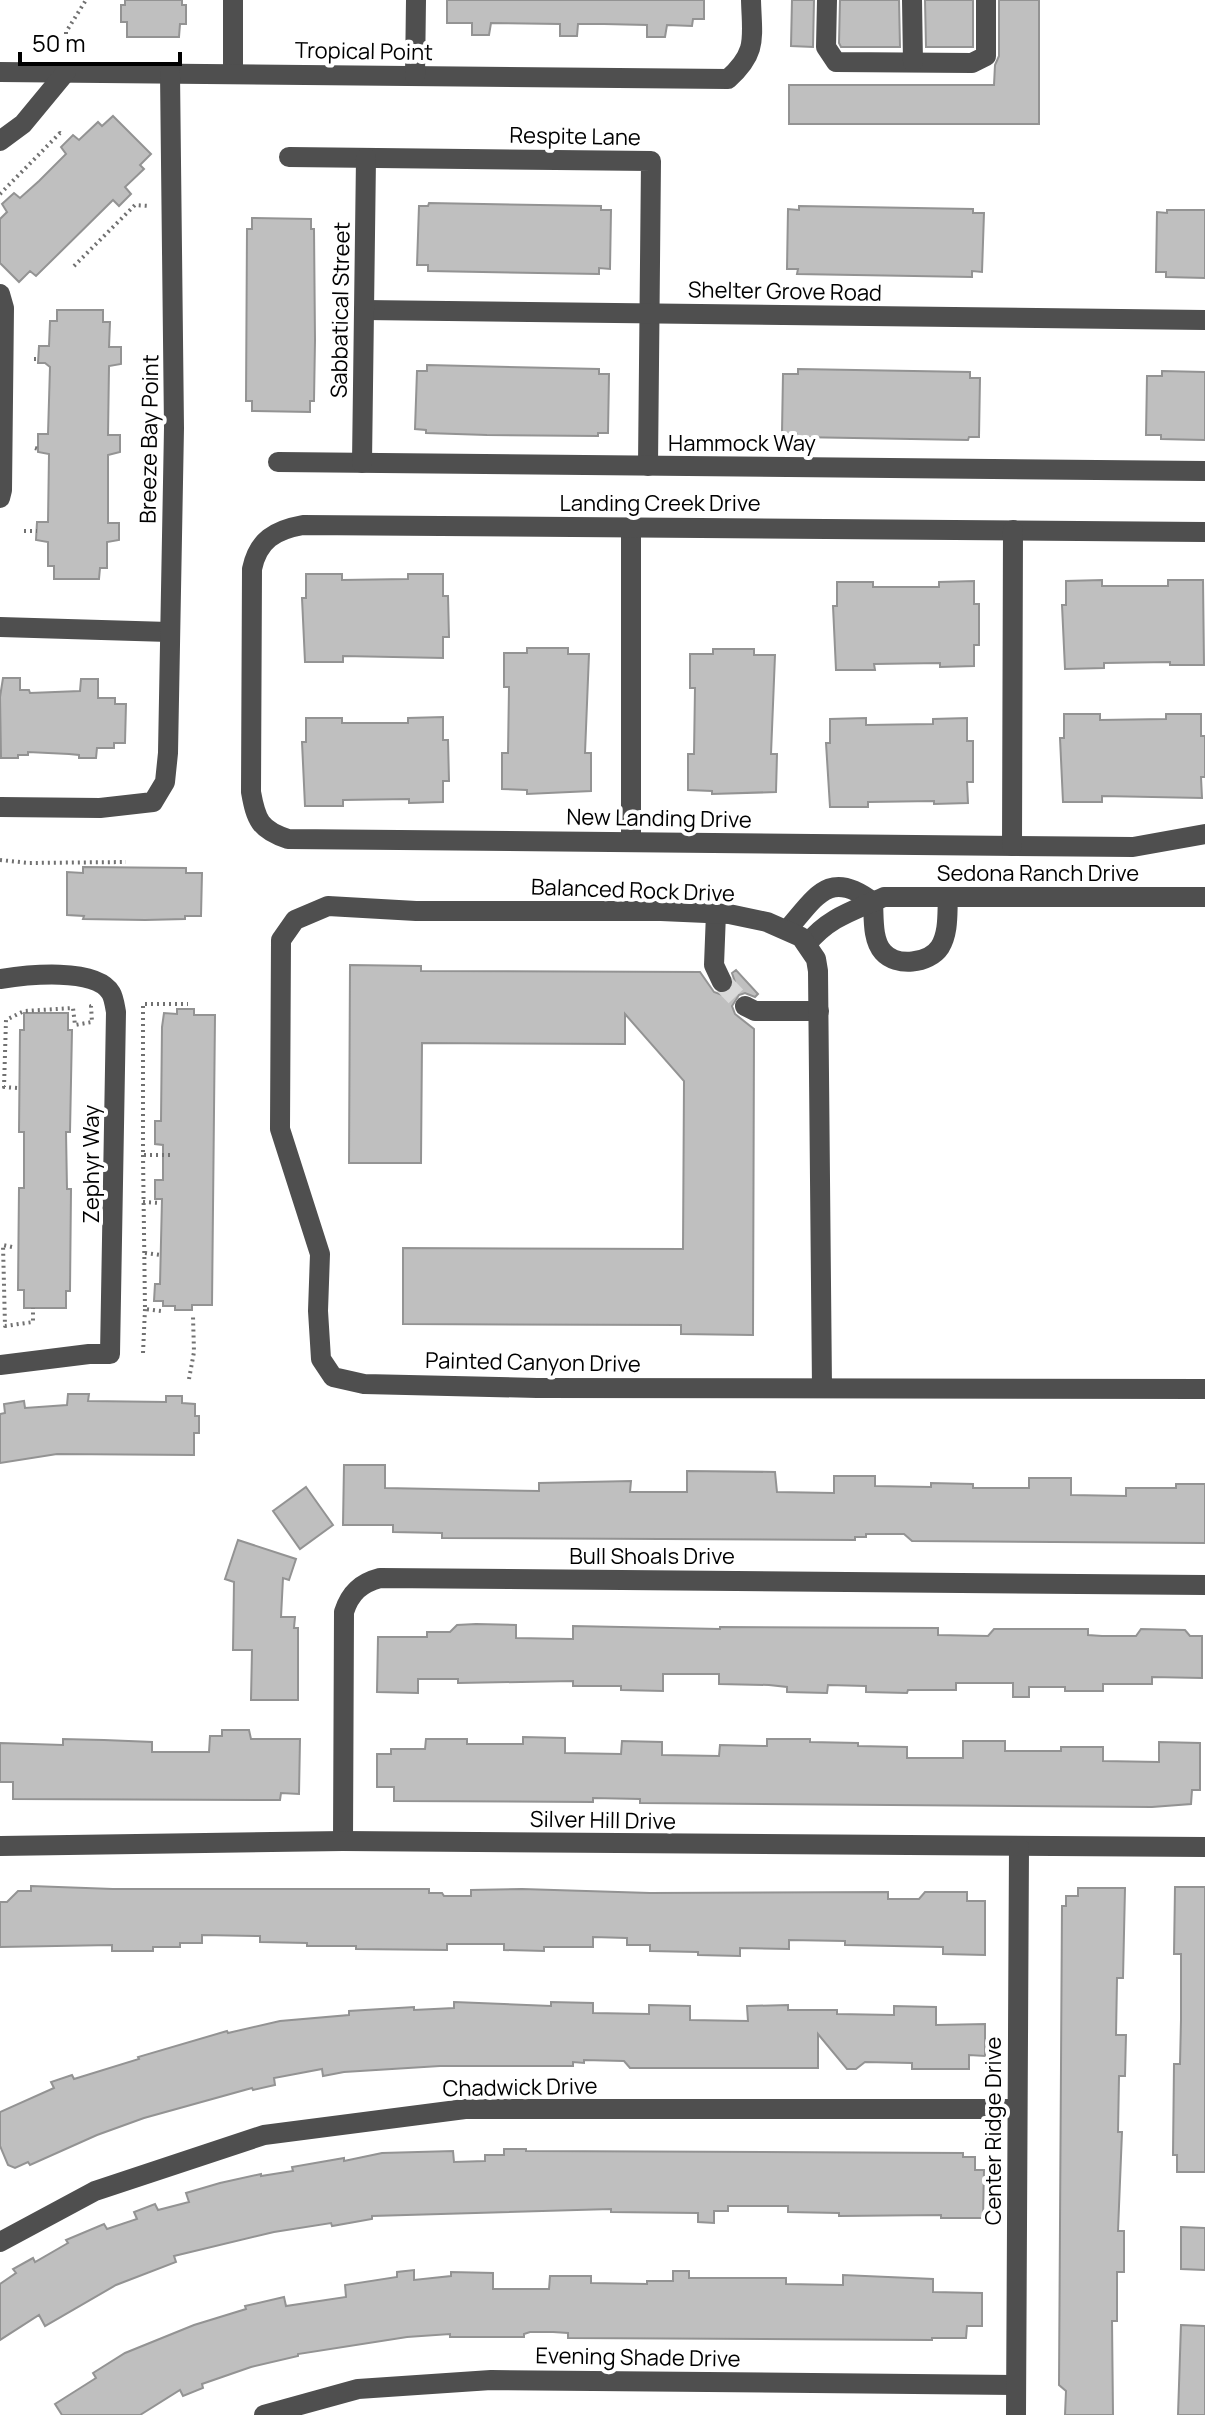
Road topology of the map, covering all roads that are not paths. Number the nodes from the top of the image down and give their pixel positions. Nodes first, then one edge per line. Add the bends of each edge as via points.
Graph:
1 (233, 0) edge
2 (416, 0) edge
3 (751, 0) edge
4 (827, 0) edge
5 (912, 0) edge
6 (986, 0) edge
7 (913, 62) junction
8 (0, 72) edge
9 (66, 72) junction
10 (170, 73) junction
11 (233, 74) junction
12 (415, 76) junction
13 (0, 141) edge
14 (289, 157) dead end
15 (366, 158) junction
16 (0, 294) edge
17 (364, 310) junction
18 (649, 314) junction
19 (1205, 320) edge
20 (278, 462) dead end
21 (362, 463) junction
22 (648, 466) junction
23 (1205, 471) edge
24 (0, 498) edge
25 (631, 527) junction
26 (1013, 530) junction
27 (1205, 532) edge
28 (0, 627) edge
29 (169, 632) junction
30 (252, 682) joint
31 (0, 807) edge
32 (1205, 834) edge
33 (631, 842) junction
34 (1012, 846) junction
35 (948, 897) junction
36 (1205, 897) edge
37 (873, 902) junction
38 (716, 913) junction
39 (295, 920) joint
40 (787, 930) junction
41 (807, 944) junction
42 (0, 979) edge
43 (722, 982) tunnel mouth
44 (745, 1006) tunnel mouth
45 (819, 1011) junction
46 (0, 1365) edge
47 (822, 1388) junction
48 (1205, 1389) edge
49 (1205, 1585) edge
50 (343, 1841) junction
51 (0, 1846) edge
52 (1019, 1847) junction
53 (1205, 1847) edge
54 (1017, 2109) junction
55 (0, 2242) edge
56 (1015, 2385) junction
57 (264, 2415) edge
58 (1016, 2415) edge

1 - 11 street
2 - 12 street
3 - 12 street, Tropical Point via 752,40 746,63 728,79
4 - 7 street via 826,47 836,62
5 - 7 street
6 - 7 street via 986,56 972,63
8 - 9 street, Tropical Point
9 - 10 street, Tropical Point
9 - 13 street via 23,124
10 - 11 street, Tropical Point
10 - 29 street, Breeze Bay Point via 174,428
11 - 12 street, Tropical Point
14 - 15 street, Respite Lane
15 - 17 street, Sabbatical Street
15 - 18 street, Respite Lane via 651,161
16 - 24 street
17 - 18 street, Shelter Grove Road
17 - 21 street, Sabbatical Street
18 - 19 street, Shelter Grove Road
18 - 22 street, Respite Lane
20 - 21 street, Hammock Way
21 - 22 street, Hammock Way
22 - 23 street, Hammock Way
25 - 26 street, Landing Creek Drive
25 - 30 street, Landing Creek Drive via 283,528 255,553
25 - 33 street
26 - 27 street, Landing Creek Drive
26 - 34 street
28 - 29 street
29 - 31 street, Breeze Bay Point via 168,753 165,782 153,802 100,808
30 - 33 street, New Landing Drive via 251,792 259,823 270,834 288,839
32 - 34 street, New Landing Drive via 1133,847
33 - 34 street, New Landing Drive
35 - 36 street, Sedona Ranch Drive
35 - 37 street, Sedona Ranch Drive via 884,897
35 - 37 street via 940,947 914,962 882,951
37 - 40 street, Sedona Ranch Drive via 854,888 830,887
37 - 41 street, Sedona Ranch Drive via 821,927
38 - 39 street, Balanced Rock Drive via 328,906
38 - 40 street, Balanced Rock Drive
38 - 43 street via 714,965
39 - 47 street, Painted Canyon Drive via 281,940 280,1129 320,1254 321,1359 333,1377 364,1384 537,1388
40 - 41 street, Balanced Rock Drive
41 - 45 street via 816,959
42 - 46 street, Zephyr Way via 75,975 99,981 111,993 116,1012 110,1354
44 - 45 street via 755,1011
45 - 47 street
47 - 48 street, Painted Canyon Drive
49 - 50 street, Bull Shoals Drive via 369,1581 352,1593 344,1612
50 - 51 street, Silver Hill Drive
50 - 52 street, Silver Hill Drive
52 - 53 street, Silver Hill Drive
52 - 54 street, Center Ridge Drive
54 - 55 street, Chadwick Drive via 465,2109 264,2135 95,2191
54 - 56 street, Center Ridge Drive
56 - 57 street, Evening Shade Drive via 491,2380 358,2389
56 - 58 street, Center Ridge Drive

